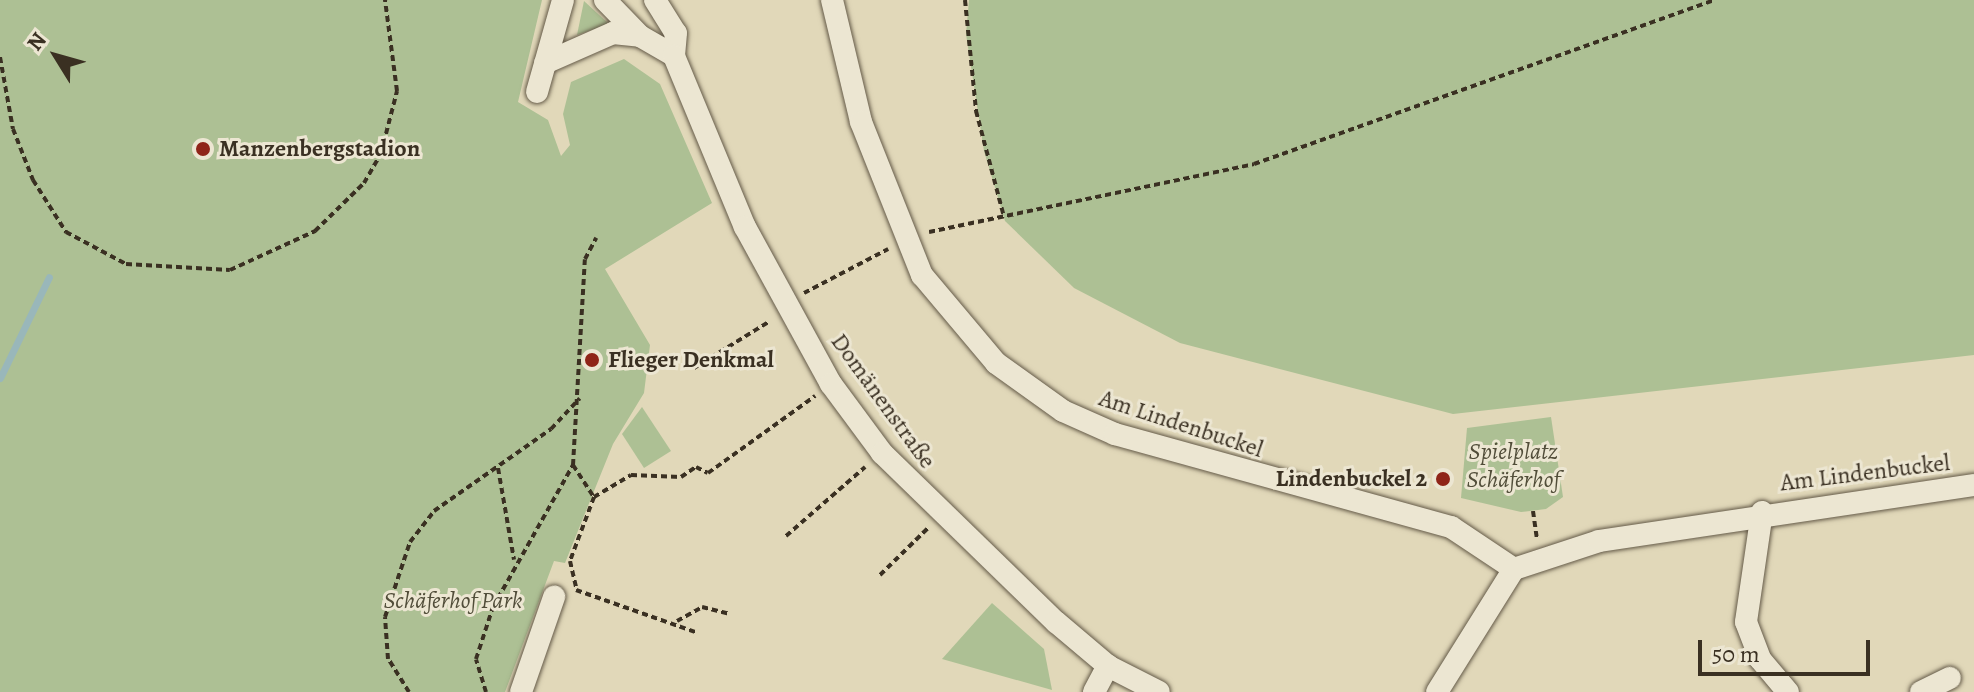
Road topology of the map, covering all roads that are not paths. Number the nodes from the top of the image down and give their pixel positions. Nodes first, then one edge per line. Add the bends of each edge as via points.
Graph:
1 (563, 0) edge
2 (605, 0) edge
3 (655, 0) edge
4 (832, 0) edge
5 (640, 36) junction
6 (674, 56) junction
7 (545, 63) junction
8 (537, 92) dead end
9 (1974, 485) edge
10 (1762, 512) junction
11 (1514, 569) junction
12 (554, 597) road end
13 (1108, 666) junction
14 (1950, 678) dead end
15 (521, 692) edge
16 (1094, 692) edge
17 (1159, 692) edge
18 (1437, 692) edge
19 (1788, 692) edge
20 (1921, 692) edge

1 - 7 street
2 - 5 street
3 - 6 street, Domänenstraße via 676,33
4 - 11 street, Am Lindenbuckel via 861,122 904,240 967,336 996,363 1063,411 1115,434 1451,527
5 - 6 street
5 - 7 street via 587,39
6 - 13 street, Domänenstraße via 745,227 831,384 882,453 940,517
7 - 8 street
9 - 10 street, Am Lindenbuckel
10 - 11 street, Am Lindenbuckel via 1539,558
10 - 19 street, Am Lindenbuckel via 1746,622 1760,659
11 - 18 street
12 - 15 street
13 - 16 street
13 - 17 street, Domänenstraße
14 - 20 street

